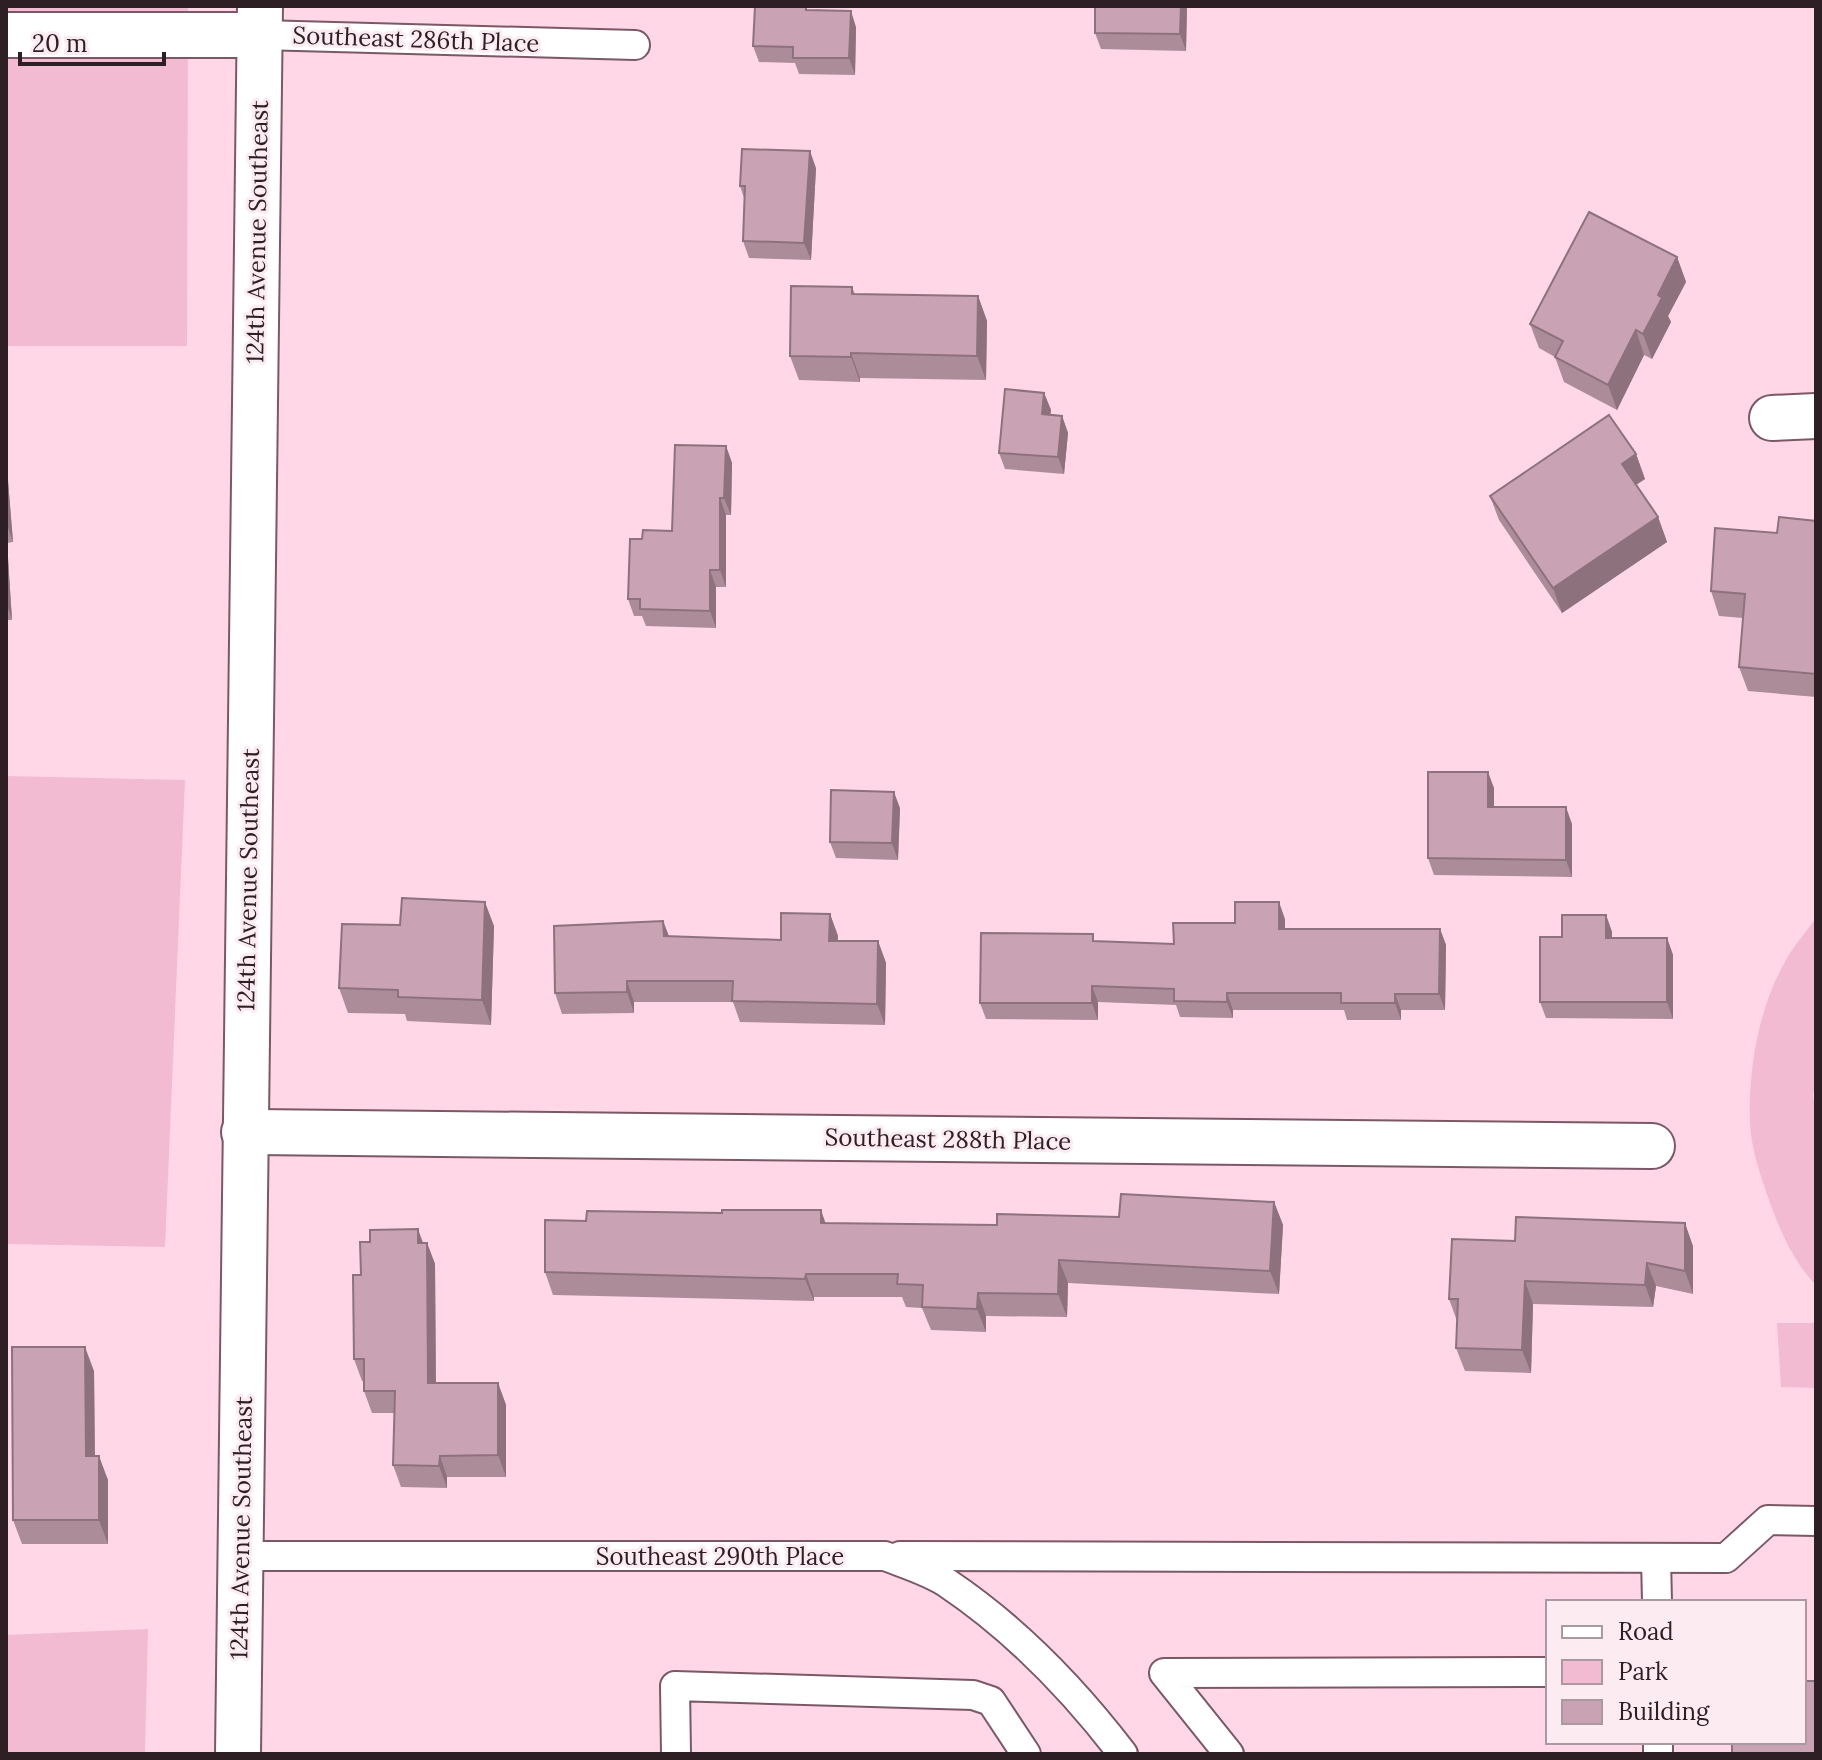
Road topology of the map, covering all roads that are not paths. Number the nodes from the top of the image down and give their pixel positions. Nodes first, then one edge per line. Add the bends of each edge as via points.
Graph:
1 (260, 20) edge
2 (6, 35) edge
3 (635, 45) dead end
4 (1816, 416) edge
5 (1772, 418) dead end
6 (244, 1132) junction
7 (1652, 1146) dead end
8 (1816, 1521) edge
9 (241, 1556) junction
10 (885, 1556) junction
11 (1656, 1558) junction
12 (1657, 1600) edge
13 (1546, 1672) edge
14 (238, 1754) edge
15 (676, 1754) edge
16 (1026, 1754) edge
17 (1123, 1754) edge
18 (1229, 1754) edge

1 - 2 street, Southeast 286th Place
1 - 3 lane, Southeast 286th Place
1 - 6 street, 124th Avenue Southeast
4 - 5 street
6 - 7 street, Southeast 288th Place
6 - 9 street, 124th Avenue Southeast
8 - 11 lane via 1768,1520 1726,1558
9 - 10 lane, Southeast 290th Place
9 - 14 street, 124th Avenue Southeast
10 - 11 lane
10 - 17 lane, Southeast 290th Place via 945,1581 1010,1632
11 - 12 lane
13 - 18 lane via 1164,1673
15 - 16 lane via 675,1686 973,1695 991,1701

